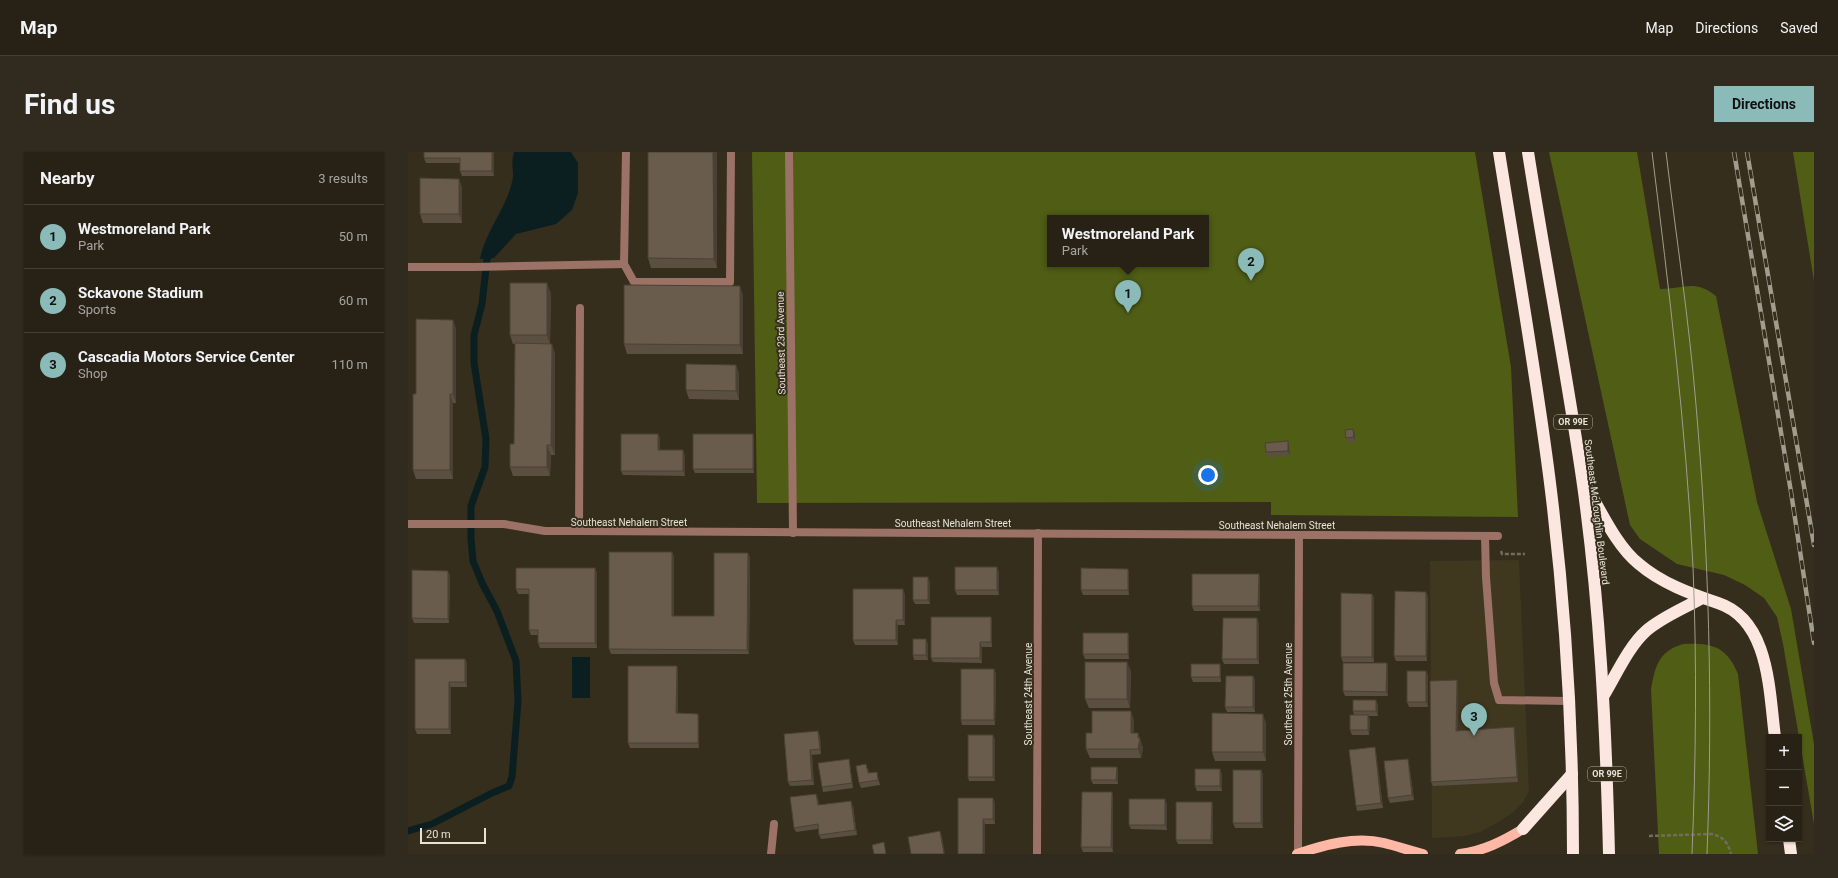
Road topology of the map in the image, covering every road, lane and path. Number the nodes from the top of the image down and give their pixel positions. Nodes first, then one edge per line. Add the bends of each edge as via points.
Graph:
1 (626, 152) edge
2 (731, 152) edge
3 (789, 152) edge
4 (1499, 152) edge
5 (1528, 152) edge
6 (624, 264) junction
7 (408, 267) edge
8 (580, 308) dead end
9 (1582, 480) junction
10 (408, 524) edge
11 (578, 531) junction
12 (793, 533) junction
13 (1038, 534) junction
14 (1299, 535) junction
15 (1485, 536) junction
16 (1498, 536) dead end
17 (1702, 598) junction
18 (1604, 695) junction
19 (1568, 701) junction
20 (1775, 734) edge
21 (1572, 774) junction
22 (774, 824) dead end
23 (1523, 829) joint
24 (1649, 836) dead end
25 (1789, 842) edge
26 (771, 854) edge
27 (1037, 854) edge
28 (1297, 854) edge
29 (1423, 854) edge
30 (1460, 854) edge
31 (1573, 854) edge
32 (1609, 854) edge
33 (1731, 854) edge
34 (1791, 854) edge

1 - 6 street
2 - 6 street via 730,282 634,282
3 - 12 street, Southeast 23rd Avenue
4 - 19 highway, OR 99E via 1549,477 1563,615
5 - 9 highway, Southeast McLoughlin Boulevard / OR 99E
6 - 7 street
8 - 11 street
9 - 17 highway via 1626,552 1653,574
9 - 18 highway, Southeast McLoughlin Boulevard / OR 99E
10 - 11 street, Southeast Nehalem Street via 504,524 545,531
11 - 12 street, Southeast Nehalem Street
12 - 13 street, Southeast Nehalem Street
13 - 14 street, Southeast Nehalem Street
13 - 27 street, Southeast 24th Avenue
14 - 15 street, Southeast Nehalem Street
14 - 28 street, Southeast 25th Avenue
15 - 16 street, Southeast Nehalem Street
15 - 19 street via 1494,683 1499,700
17 - 18 highway via 1656,623 1645,632 1636,642
17 - 20 highway via 1734,611 1754,633 1765,666
18 - 32 highway, Southeast McLoughlin Boulevard / OR 99E
19 - 21 highway, OR 99E
21 - 23 highway
21 - 31 highway, OR 99E
22 - 26 street
23 - 30 main road via 1499,844
24 - 33 path via 1712,834 1726,841
25 - 34 highway
28 - 29 main road via 1326,844 1370,841

